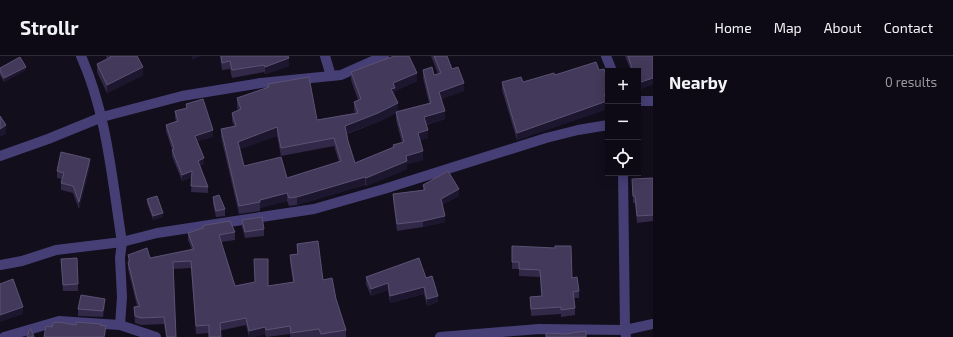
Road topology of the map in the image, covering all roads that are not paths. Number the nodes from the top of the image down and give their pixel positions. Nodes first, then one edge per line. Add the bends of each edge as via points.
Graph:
1 (81, 56) edge
2 (325, 56) edge
3 (384, 56) edge
4 (606, 56) edge
5 (611, 68) edge
6 (331, 76) junction
7 (641, 101) edge
8 (653, 101) edge
9 (102, 117) junction
10 (605, 126) edge
11 (0, 156) edge
12 (623, 176) edge
13 (122, 242) junction
14 (0, 265) edge
15 (653, 324) edge
16 (120, 326) junction
17 (626, 333) edge
18 (4, 337) edge
19 (156, 337) edge
20 (440, 337) edge

1 - 9 street
2 - 6 street
3 - 6 street via 341,75
4 - 5 street
6 - 9 street via 261,83 182,96
7 - 8 street
9 - 11 street
9 - 13 street
10 - 13 street via 546,138 314,209 157,233
12 - 17 street
13 - 14 street via 56,250
13 - 16 street
15 - 17 street
16 - 18 street via 59,320
16 - 19 street
17 - 20 street via 539,329

